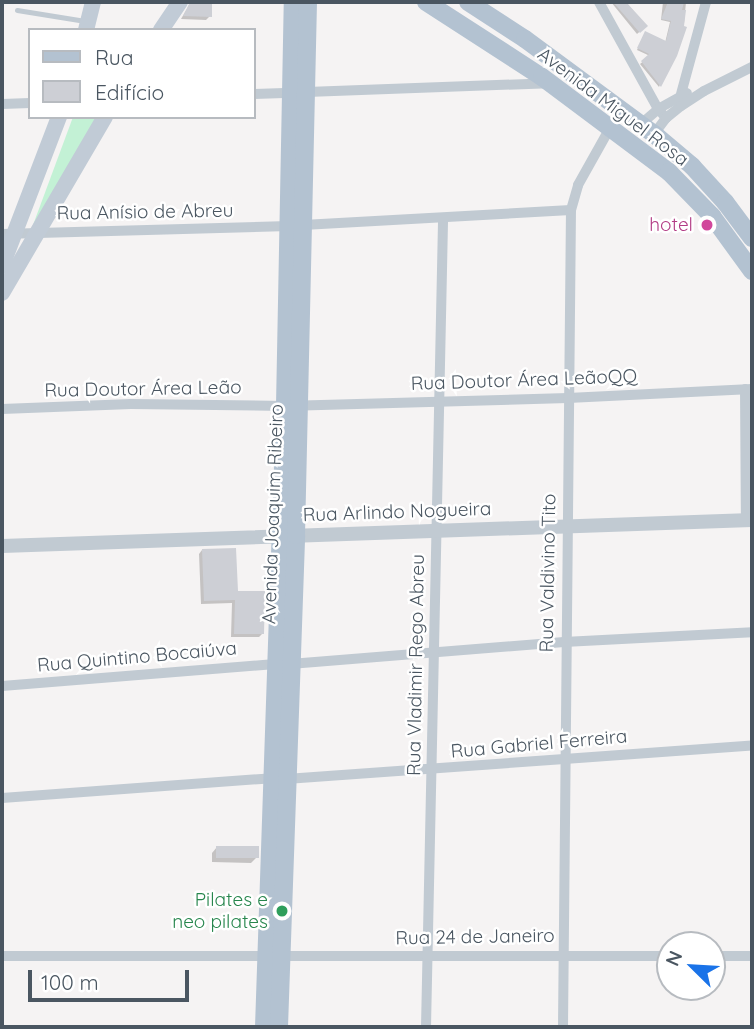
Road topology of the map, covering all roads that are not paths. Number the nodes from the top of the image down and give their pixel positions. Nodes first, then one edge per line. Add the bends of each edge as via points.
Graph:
1 (93, 2) edge
2 (180, 2) edge
3 (293, 2) edge
4 (308, 2) edge
5 (426, 2) edge
6 (468, 2) edge
7 (598, 2) edge
8 (706, 2) edge
9 (17, 10) dead end
10 (87, 25) edge
11 (163, 28) edge
12 (752, 67) edge
13 (550, 83) junction
14 (704, 91) junction
15 (299, 92) junction
16 (256, 94) edge
17 (681, 94) junction
18 (28, 103) edge
19 (2, 104) edge
20 (662, 113) junction
21 (58, 119) edge
22 (104, 119) edge
23 (610, 128) junction
24 (647, 129) junction
25 (571, 210) junction
26 (443, 219) junction
27 (296, 225) junction
28 (40, 232) junction
29 (9, 233) edge
30 (752, 238) edge
31 (2, 266) edge
32 (752, 271) edge
33 (2, 293) edge
34 (749, 389) edge
35 (568, 398) junction
36 (439, 401) junction
37 (292, 405) junction
38 (2, 409) edge
39 (749, 520) edge
40 (566, 526) junction
41 (437, 530) junction
42 (289, 536) junction
43 (2, 546) edge
44 (752, 632) edge
45 (564, 642) junction
46 (434, 652) junction
47 (282, 664) junction
48 (2, 686) edge
49 (752, 746) edge
50 (565, 758) junction
51 (432, 770) junction
52 (279, 779) junction
53 (2, 798) edge
54 (562, 954) junction
55 (2, 956) edge
56 (273, 956) junction
57 (428, 956) junction
58 (656, 956) edge
59 (726, 956) edge
60 (752, 956) edge
61 (264, 1027) edge
62 (279, 1027) edge
63 (426, 1027) edge
64 (563, 1027) edge

1 - 10 main road
2 - 11 main road
3 - 15 main road, Avenida Joaquim Ribeiro
4 - 15 main road, Avenida Joaquim Ribeiro
5 - 13 main road, Avenida Miguel Rosa
6 - 24 main road, Avenida Miguel Rosa
7 - 20 street
8 - 17 street
9 - 10 lane
12 - 14 street
13 - 15 street
13 - 23 main road, Avenida Miguel Rosa
14 - 17 street
14 - 20 street
15 - 16 street
15 - 27 main road, Avenida Joaquim Ribeiro
17 - 20 street
18 - 19 street
20 - 24 street
20 - 24 street
21 - 29 main road
22 - 28 main road
23 - 25 street, Rua Valdivino Tito via 578,186
23 - 32 main road, Avenida Miguel Rosa via 691,192
24 - 30 main road, Avenida Miguel Rosa via 692,166
25 - 26 street, Rua Anísio de Abreu
25 - 35 street, Rua Valdivino Tito
26 - 27 street, Rua Anísio de Abreu
26 - 36 street, Rua Vladimir Rego Abreu
27 - 28 street, Rua Anísio de Abreu
27 - 37 main road, Avenida Joaquim Ribeiro
28 - 29 street, Rua Anísio de Abreu
28 - 33 main road
29 - 31 main road
34 - 35 street, Rua Doutor Área LeãoQQ
34 - 39 street
35 - 36 street, Rua Doutor Área LeãoQQ
35 - 40 street, Rua Valdivino Tito
36 - 37 street, Rua Doutor Área LeãoQQ
36 - 41 street, Rua Vladimir Rego Abreu
37 - 38 street, Rua Doutor Área Leão
37 - 42 main road, Avenida Joaquim Ribeiro
39 - 40 street, Rua Arlindo Nogueira
40 - 41 street, Rua Arlindo Nogueira
40 - 45 street, Rua Valdivino Tito
41 - 42 street, Rua Arlindo Nogueira
41 - 46 street, Rua Vladimir Rego Abreu
42 - 43 street, Rua Arlindo Nogueira
42 - 47 main road, Avenida Joaquim Ribeiro
44 - 45 street, Rua Quintino Bocaiúva
45 - 46 street, Rua Quintino Bocaiúva
45 - 50 street, Rua Valdivino Tito
46 - 47 street, Rua Quintino Bocaiúva
46 - 51 street, Rua Vladimir Rego Abreu
47 - 48 street, Rua Quintino Bocaiúva
47 - 52 main road, Avenida Joaquim Ribeiro
49 - 50 street, Rua Gabriel Ferreira
50 - 51 street, Rua Gabriel Ferreira
50 - 54 street, Rua Valdivino Tito
51 - 52 street, Rua Gabriel Ferreira
51 - 57 street, Rua Vladimir Rego Abreu
52 - 53 street, Rua Gabriel Ferreira
52 - 56 main road, Avenida Joaquim Ribeiro
54 - 57 street, Rua 24 de Janeiro
54 - 58 street, Rua 24 de Janeiro
54 - 64 street, Rua Valdivino Tito
55 - 56 street, Rua 24 de Janeiro
56 - 57 street, Rua 24 de Janeiro
56 - 61 main road, Avenida Joaquim Ribeiro
56 - 62 main road, Avenida Joaquim Ribeiro
57 - 63 street, Rua Vladimir Rego Abreu
59 - 60 street

